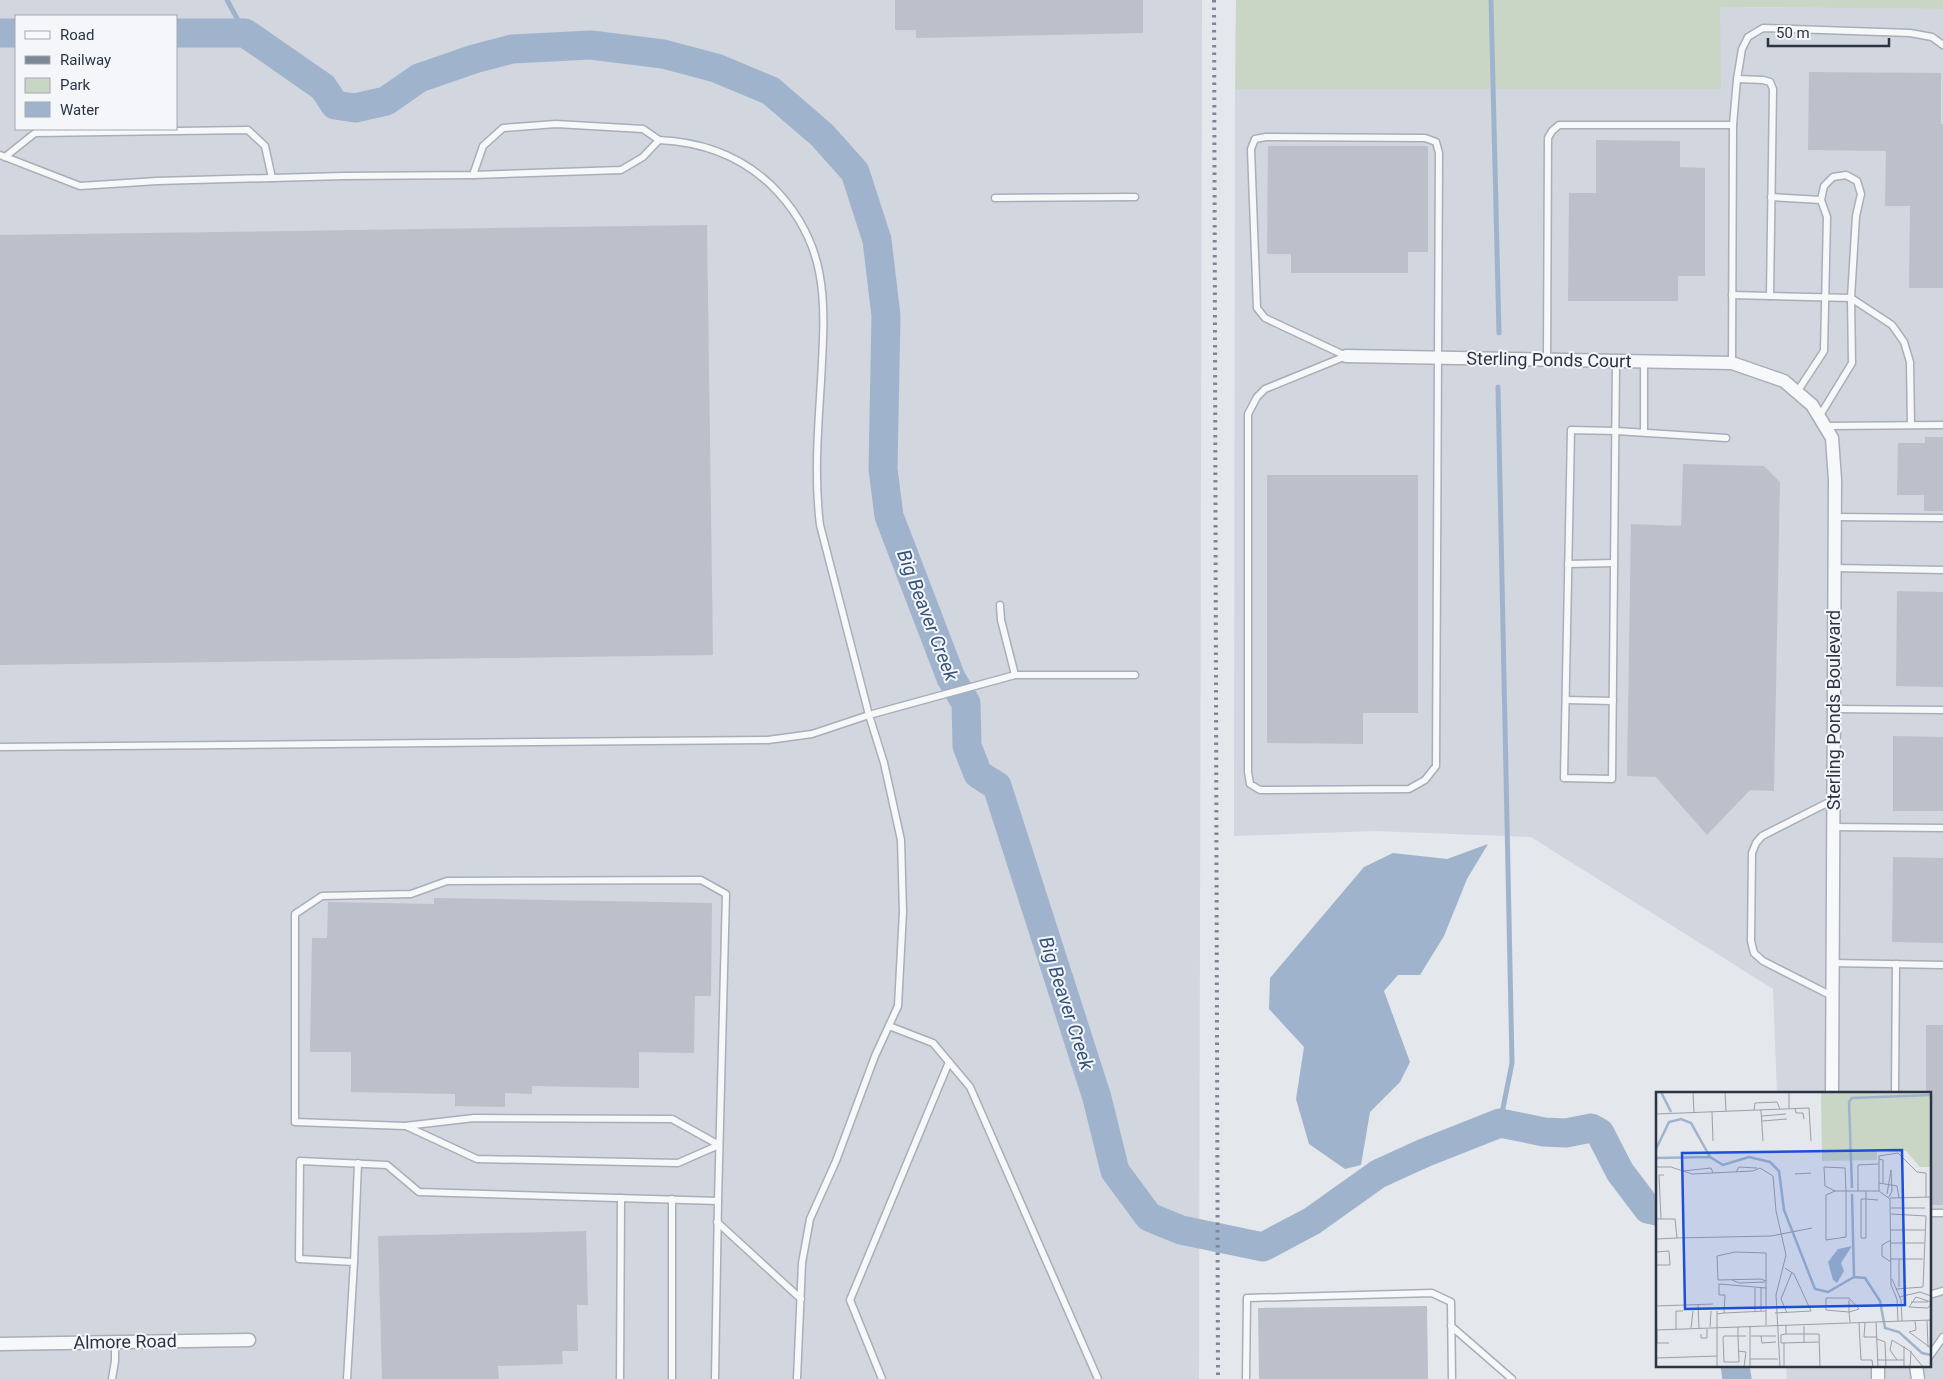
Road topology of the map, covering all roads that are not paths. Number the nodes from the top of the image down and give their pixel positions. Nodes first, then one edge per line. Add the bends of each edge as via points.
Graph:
1 (1943, 45) edge
2 (1737, 80) junction
3 (1733, 125) junction
4 (659, 140) junction
5 (2, 156) edge
6 (474, 175) junction
7 (272, 178) junction
8 (1772, 196) junction
9 (1135, 197) dead end
10 (995, 198) dead end
11 (1820, 200) junction
12 (1732, 295) junction
13 (1770, 296) junction
14 (1825, 298) junction
15 (1851, 298) junction
16 (1346, 356) junction
17 (1438, 358) junction
18 (1547, 360) junction
19 (1616, 362) junction
20 (1644, 362) junction
21 (1732, 363) junction
22 (1752, 370) joint
23 (1797, 392) junction
24 (1822, 421) junction
25 (1911, 424) junction
26 (1943, 425) edge
27 (1616, 431) junction
28 (1644, 432) junction
29 (1726, 438) dead end
30 (1835, 516) junction
31 (1943, 518) edge
32 (1568, 564) junction
33 (1614, 564) junction
34 (1834, 568) junction
35 (1943, 570) edge
36 (1000, 605) dead end
37 (1015, 675) junction
38 (1135, 675) dead end
39 (1566, 700) junction
40 (1613, 701) junction
41 (1834, 709) junction
42 (1943, 710) edge
43 (868, 715) junction
44 (0, 747) edge
45 (1833, 800) junction
46 (1833, 827) junction
47 (1943, 828) edge
48 (1832, 963) junction
49 (1896, 964) junction
50 (1943, 965) edge
51 (1832, 996) junction
52 (889, 1026) junction
53 (949, 1062) junction
54 (1832, 1092) edge
55 (1895, 1092) edge
56 (405, 1126) junction
57 (719, 1145) junction
58 (358, 1162) junction
59 (621, 1198) junction
60 (672, 1199) junction
61 (718, 1201) junction
62 (1930, 1213) edge
63 (1943, 1213) edge
64 (717, 1222) junction
65 (354, 1262) junction
66 (1943, 1291) edge
67 (1930, 1295) edge
68 (801, 1299) junction
69 (1451, 1326) junction
70 (1943, 1337) edge
71 (249, 1340) dead end
72 (115, 1342) junction
73 (0, 1344) edge
74 (1930, 1356) edge
75 (1878, 1366) edge
76 (112, 1379) edge
77 (347, 1379) edge
78 (620, 1379) edge
79 (672, 1379) edge
80 (715, 1379) edge
81 (797, 1379) edge
82 (882, 1379) edge
83 (1098, 1379) edge
84 (1246, 1379) edge
85 (1452, 1379) edge
86 (1512, 1379) edge
87 (1878, 1379) edge

1 - 2 lane via 1932,37 1910,33 1763,28 1748,37 1742,49
2 - 3 lane
2 - 8 lane via 1763,80 1770,82 1773,89
3 - 12 lane
3 - 18 lane via 1559,125 1552,131 1548,138
4 - 6 lane via 643,157 621,170
4 - 6 lane via 643,129 556,124 503,128 483,146
4 - 43 lane via 682,141 719,151 763,178 795,214 817,262 824,312 817,454 818,504 826,552
5 - 7 lane via 80,186
5 - 7 lane via 35,133 248,130 265,146
6 - 7 lane
8 - 11 lane
8 - 13 lane
9 - 10 lane
11 - 14 lane via 1827,217
11 - 15 lane via 1824,186 1832,177 1846,175 1857,181 1861,194 1856,216
12 - 13 lane
12 - 21 lane
13 - 14 lane
14 - 15 lane
14 - 23 lane via 1824,351
15 - 24 lane via 1852,362
15 - 25 lane via 1892,325 1904,342 1910,362
16 - 17 street, Sterling Ponds Court
16 - 17 lane via 1264,318 1257,308 1251,149 1255,139 1425,138 1436,142 1439,153
16 - 17 lane via 1264,389 1248,414 1248,772 1250,784 1260,790 1409,789 1425,780 1436,766
17 - 18 street, Sterling Ponds Court
18 - 19 street, Sterling Ponds Court
19 - 20 street, Sterling Ponds Court
19 - 27 lane
20 - 21 street, Sterling Ponds Court
20 - 28 lane
21 - 22 street, Sterling Ponds Court
22 - 23 street, Sterling Ponds Boulevard via 1784,381
23 - 24 street, Sterling Ponds Boulevard via 1812,404
24 - 25 lane
24 - 30 street, Sterling Ponds Boulevard via 1832,438
25 - 26 lane
27 - 28 lane
27 - 32 lane via 1571,430
27 - 33 lane
28 - 29 lane
30 - 31 lane
30 - 34 street, Sterling Ponds Boulevard
32 - 33 lane
32 - 39 lane
33 - 40 lane
34 - 35 lane
34 - 41 street, Sterling Ponds Boulevard
36 - 37 lane
37 - 38 lane
37 - 43 lane
39 - 40 lane
39 - 40 lane via 1564,778 1583,779 1612,779
41 - 42 lane
41 - 45 street, Sterling Ponds Boulevard
43 - 44 lane via 812,734 768,740
43 - 52 lane via 884,763 900,840 903,912 898,1006
45 - 46 street, Sterling Ponds Boulevard
45 - 51 lane via 1762,836 1752,853 1754,953 1763,961
46 - 47 lane
46 - 48 street, Sterling Ponds Boulevard
48 - 49 lane
48 - 51 street, Sterling Ponds Boulevard
49 - 50 lane
49 - 55 lane
51 - 54 street, Sterling Ponds Boulevard
52 - 53 lane via 933,1043
52 - 68 lane via 810,1219 802,1263
53 - 82 lane via 850,1300
53 - 83 lane via 970,1087
56 - 57 lane via 474,1118 672,1119
56 - 57 lane via 477,1159 678,1163
56 - 57 lane via 295,1122 295,914 322,896 411,894 447,881 701,880 726,894
57 - 61 lane
58 - 59 lane via 387,1165 419,1192
58 - 65 lane
58 - 65 lane via 300,1161 299,1259
59 - 60 lane
59 - 78 lane
60 - 61 lane
60 - 79 lane
61 - 64 lane
62 - 63 lane
64 - 68 lane
64 - 80 lane
65 - 77 lane
66 - 67 lane
68 - 81 lane
69 - 84 lane via 1451,1302 1432,1293 1247,1298
69 - 85 lane
69 - 86 lane
70 - 74 lane
71 - 72 street, Almore Road
72 - 73 street, Almore Road
72 - 76 lane via 116,1361
75 - 87 street

